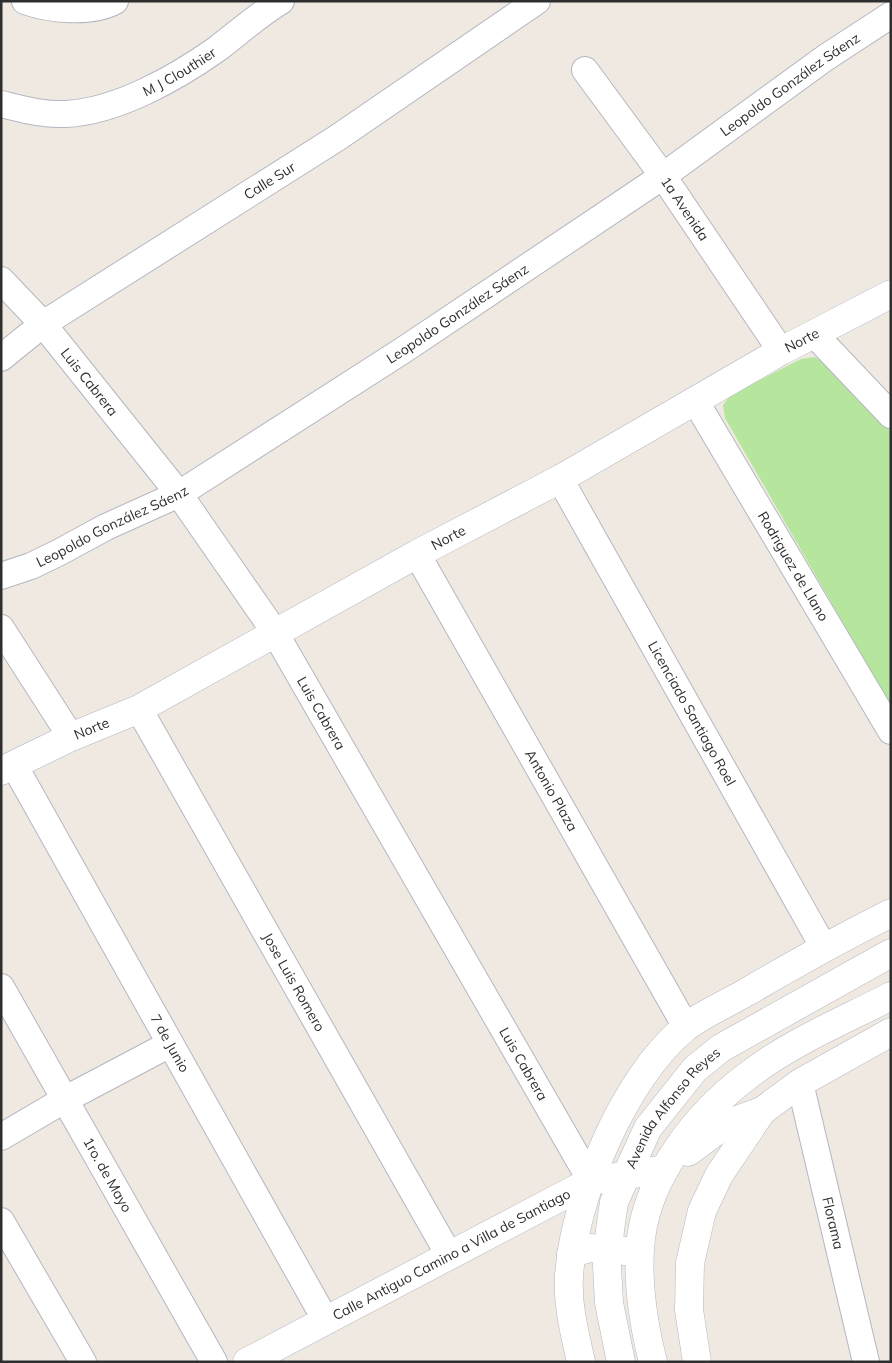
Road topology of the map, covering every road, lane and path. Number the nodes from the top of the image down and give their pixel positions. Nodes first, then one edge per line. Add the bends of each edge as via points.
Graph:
1 (25, 1) edge
2 (115, 1) edge
3 (281, 1) edge
4 (537, 1) edge
5 (891, 15) edge
6 (586, 70) dead end
7 (1, 104) edge
8 (663, 176) junction
9 (1, 280) edge
10 (891, 294) edge
11 (43, 324) junction
12 (814, 334) junction
13 (781, 351) junction
14 (1, 358) edge
15 (696, 402) junction
16 (891, 415) edge
17 (560, 479) junction
18 (179, 494) junction
19 (417, 554) junction
20 (1, 576) edge
21 (1, 628) edge
22 (274, 631) junction
23 (138, 709) junction
24 (891, 731) edge
25 (71, 737) junction
26 (7, 768) edge
27 (891, 913) edge
28 (824, 948) junction
29 (891, 953) edge
30 (1, 988) edge
31 (891, 996) edge
32 (686, 1027) junction
33 (891, 1032) edge
34 (170, 1044) junction
35 (800, 1083) junction
36 (64, 1100) junction
37 (762, 1111) junction
38 (1, 1137) edge
39 (665, 1169) junction
40 (626, 1175) junction
41 (591, 1181) junction
42 (1, 1221) edge
43 (608, 1249) junction
44 (640, 1253) junction
45 (571, 1254) junction
46 (449, 1255) junction
47 (326, 1321) junction
48 (83, 1362) edge
49 (214, 1362) edge
50 (247, 1362) edge
51 (581, 1362) edge
52 (621, 1362) edge
53 (653, 1362) edge
54 (697, 1362) edge
55 (866, 1362) edge

1 - 2 street via 58,9 94,8
3 - 7 street, M J Clouthier via 216,49 154,87 89,111 64,114
4 - 11 street, Calle Sur via 337,138
5 - 8 street, Leopoldo González Sáenz via 825,58
6 - 8 street, 1a Avenida
8 - 13 street, 1a Avenida
8 - 18 street, Leopoldo González Sáenz via 402,351
9 - 11 street, Luis Cabrera
10 - 12 street, Norte
11 - 14 street, Calle Sur
11 - 18 street, Luis Cabrera
12 - 13 street, Norte
12 - 16 street
13 - 15 street, Norte
15 - 17 street, Norte
15 - 24 street, Rodriguez de Llano
17 - 19 street, Norte
17 - 28 street, Licenciado Santiago Roel
18 - 20 street, Leopoldo González Sáenz via 106,527 58,554
18 - 22 street, Luis Cabrera
19 - 22 street, Norte
19 - 32 street, Antonio Plaza
21 - 25 street
22 - 23 street, Norte
22 - 41 street, Luis Cabrera
23 - 25 street, Norte
23 - 46 street, Jose Luis Romero
25 - 26 street, Norte
26 - 34 street, 7 de Junio
27 - 28 street
28 - 32 street
29 - 40 street, Avenida Alfonso Reyes via 736,1039 695,1069 648,1128
30 - 36 street, 1ro. de Mayo
31 - 39 street, Avenida Alfonso Reyes via 772,1059 746,1077 704,1116
32 - 41 street via 666,1047 631,1094 609,1134
33 - 35 street
34 - 36 street
34 - 47 street, 7 de Junio
35 - 37 street
35 - 55 street, Florama
36 - 38 street
36 - 49 street, 1ro. de Mayo
37 - 39 street via 726,1124
37 - 54 street via 710,1192 694,1237 689,1310
39 - 40 street, Calle Antiguo Camino a Villa de Santiago
39 - 44 street, Avenida Alfonso Reyes via 648,1210
40 - 41 street, Calle Antiguo Camino a Villa de Santiago
40 - 43 street, Avenida Alfonso Reyes via 614,1202
41 - 45 street
41 - 46 street, Calle Antiguo Camino a Villa de Santiago
42 - 48 street
43 - 44 street
43 - 45 street via 584,1248
43 - 52 street, Avenida Alfonso Reyes via 609,1304
44 - 53 street, Avenida Alfonso Reyes via 642,1301
45 - 51 street via 569,1297
46 - 47 street, Calle Antiguo Camino a Villa de Santiago
47 - 50 street, Calle Antiguo Camino a Villa de Santiago

